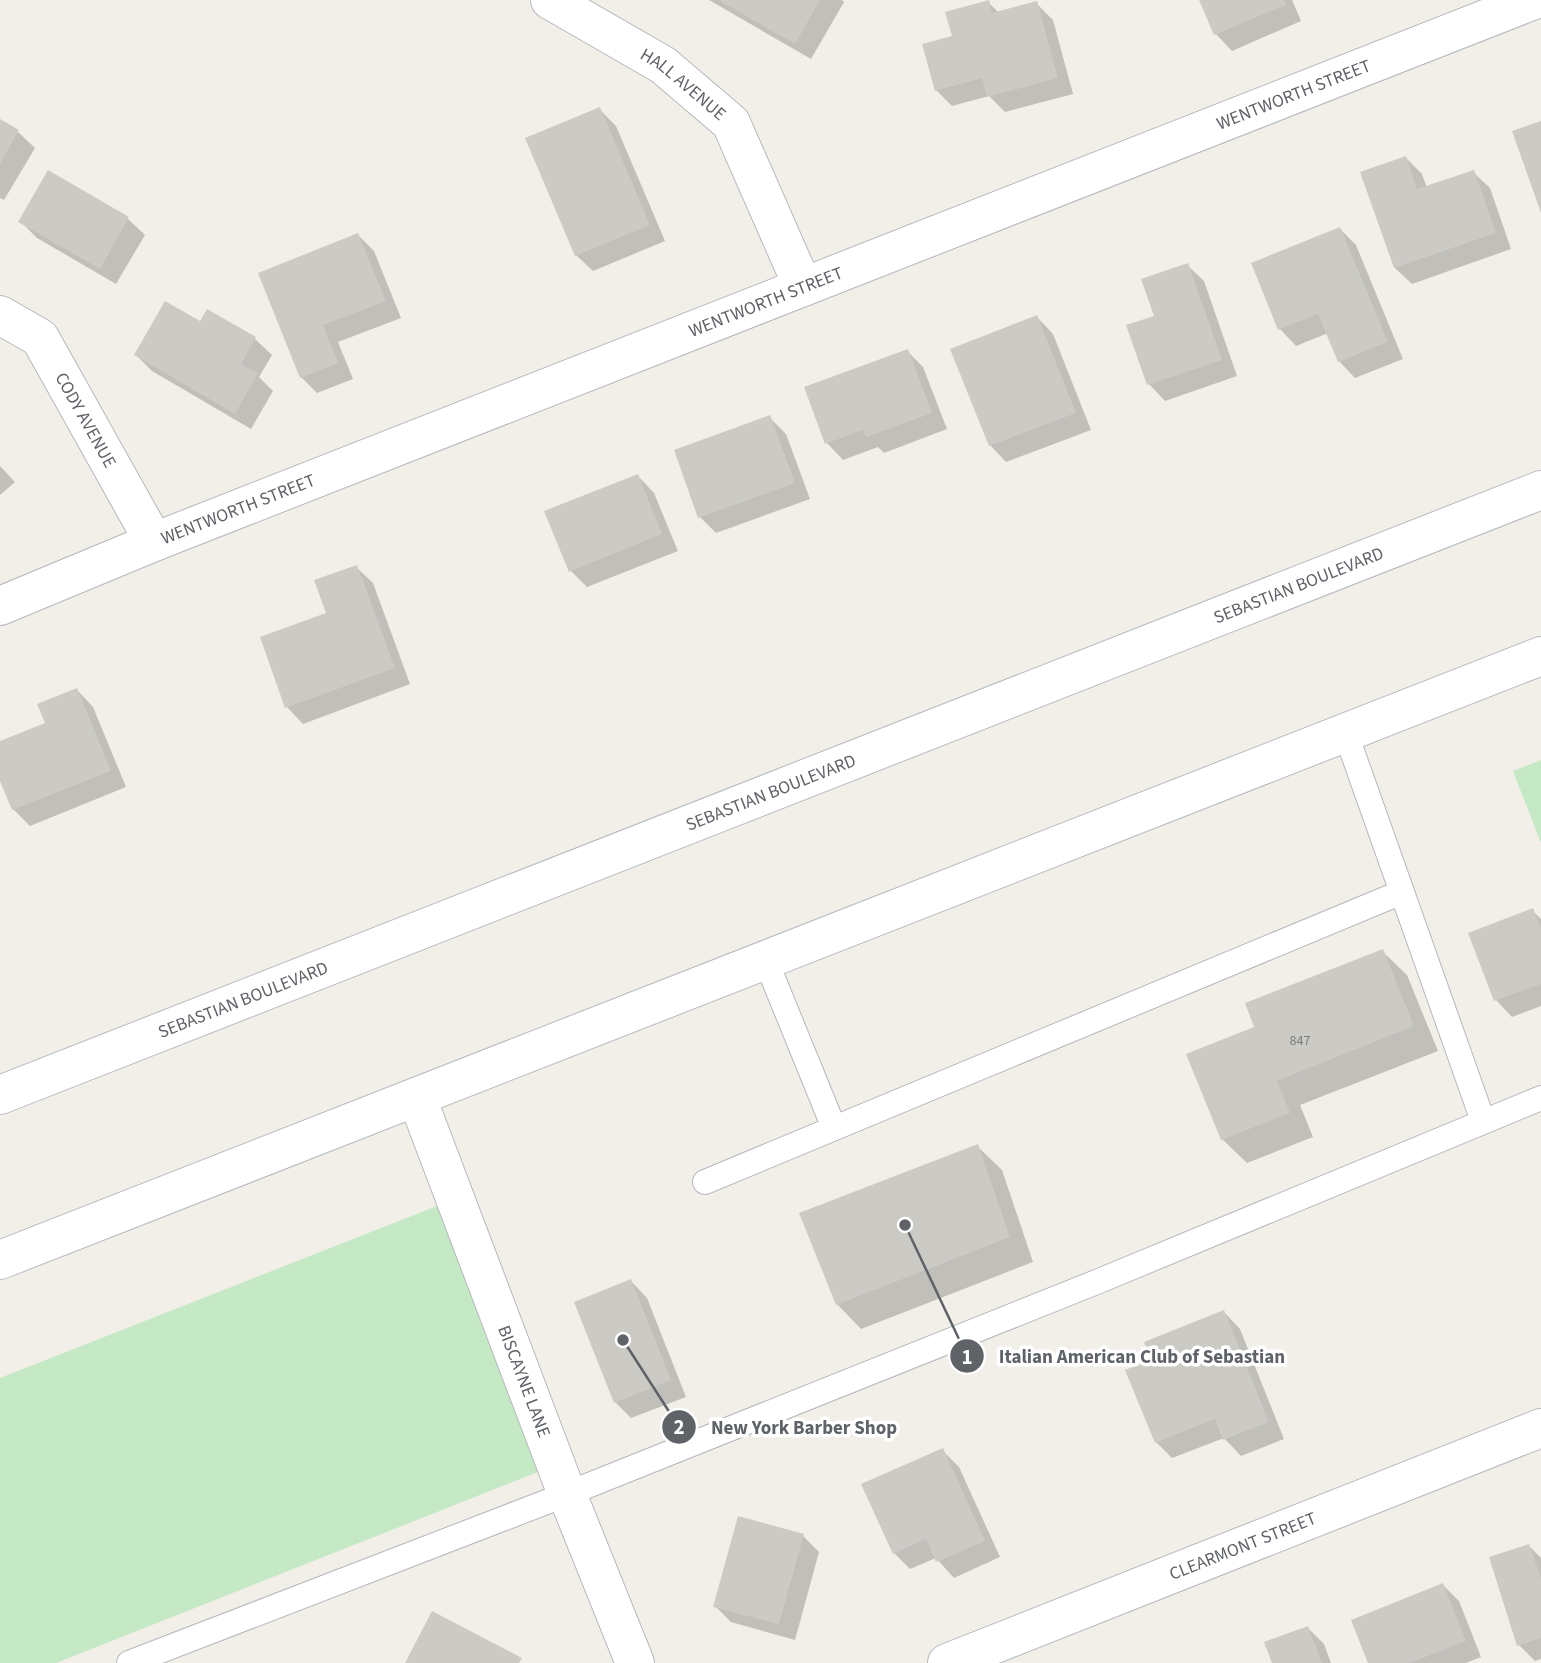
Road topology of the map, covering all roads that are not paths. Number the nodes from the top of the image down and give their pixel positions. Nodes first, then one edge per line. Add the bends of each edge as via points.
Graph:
1 (550, 0) edge
2 (1534, 0) edge
3 (1455, 15) edge
4 (803, 287) junction
5 (0, 315) edge
6 (1541, 490) edge
7 (154, 542) junction
8 (0, 606) edge
9 (1541, 656) edge
10 (1346, 734) junction
11 (1402, 892) junction
12 (766, 961) junction
13 (0, 1095) edge
14 (417, 1098) junction
15 (1541, 1098) edge
16 (1483, 1121) junction
17 (834, 1128) junction
18 (705, 1182) dead end
19 (0, 1260) edge
20 (1541, 1428) edge
21 (567, 1494) junction
22 (129, 1663) edge
23 (635, 1663) edge
24 (947, 1663) edge

1 - 4 street, HALL AVENUE via 663,65 731,123
2 - 3 street, WENTWORTH STREET
3 - 4 street, WENTWORTH STREET
4 - 7 street, WENTWORTH STREET
5 - 7 street, CODY AVENUE via 40,338
6 - 13 street, SEBASTIAN BOULEVARD
7 - 8 street, WENTWORTH STREET
9 - 10 street
10 - 11 lane
10 - 12 street
11 - 16 lane
11 - 17 lane
12 - 14 street
12 - 17 lane
14 - 19 street
14 - 21 street, BISCAYNE LANE
15 - 16 lane
16 - 21 lane
17 - 18 lane
20 - 24 street, CLEARMONT STREET
21 - 22 lane
21 - 23 street, BISCAYNE LANE

